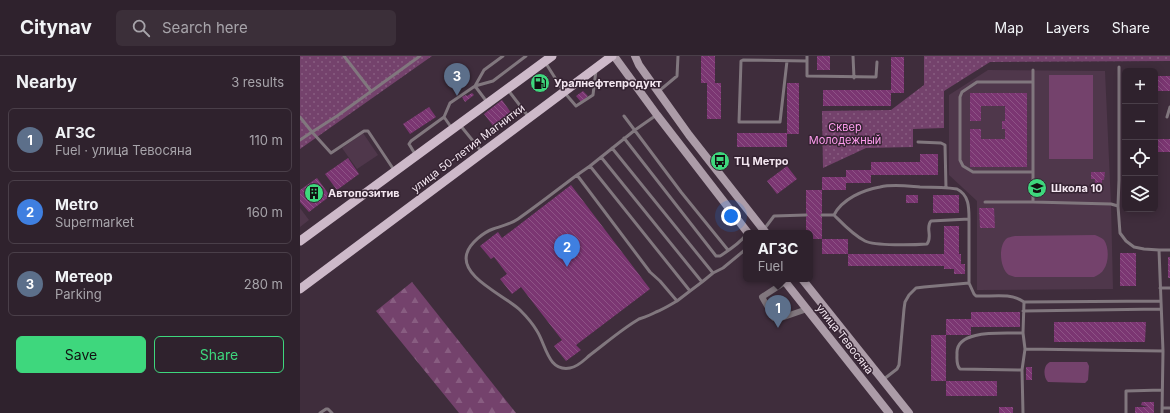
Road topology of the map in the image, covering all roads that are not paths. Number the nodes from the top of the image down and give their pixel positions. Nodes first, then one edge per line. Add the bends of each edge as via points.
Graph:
1 (344, 56) edge
2 (420, 56) edge
3 (503, 56) edge
4 (526, 56) edge
5 (613, 56) edge
6 (635, 56) edge
7 (678, 56) edge
8 (807, 56) edge
9 (853, 56) edge
10 (548, 59) edge
11 (787, 61) junction
12 (807, 61) junction
13 (877, 62) dead end
14 (1119, 67) dead end
15 (596, 68) junction
16 (1033, 70) dead end
17 (854, 78) junction
18 (1033, 82) junction
19 (475, 86) junction
20 (507, 89) junction
21 (371, 91) junction
22 (564, 92) junction
23 (658, 92) junction
24 (488, 103) junction
25 (1170, 107) edge
26 (657, 115) junction
27 (624, 116) dead end
28 (300, 117) edge
29 (444, 117) junction
30 (1167, 117) dead end
31 (529, 118) junction
32 (456, 126) junction
33 (635, 130) junction
34 (312, 132) junction
35 (624, 138) junction
36 (300, 140) edge
37 (918, 142) dead end
38 (612, 148) junction
39 (482, 152) junction
40 (416, 155) junction
41 (601, 157) junction
42 (590, 166) junction
43 (395, 171) junction
44 (1033, 172) junction
45 (577, 175) junction
46 (946, 188) junction
47 (985, 202) dead end
48 (1033, 202) junction
49 (1118, 206) junction
50 (806, 215) dead end
51 (822, 215) dead end
52 (834, 215) junction
53 (969, 219) junction
54 (745, 230) edge
55 (762, 230) edge
56 (765, 230) edge
57 (743, 238) edge
58 (301, 240) edge
59 (728, 250) junction
60 (1159, 250) junction
61 (1170, 250) edge
62 (743, 251) edge
63 (713, 273) junction
64 (702, 282) junction
65 (781, 282) edge
66 (786, 282) edge
67 (804, 282) edge
68 (969, 283) junction
69 (1160, 288) junction
70 (1170, 288) edge
71 (300, 289) edge
72 (690, 291) junction
73 (678, 301) junction
74 (1161, 301) junction
75 (1024, 302) junction
76 (807, 309) junction
77 (1161, 309) junction
78 (1023, 311) junction
79 (1023, 333) junction
80 (1025, 349) junction
81 (1163, 351) junction
82 (1022, 370) junction
83 (883, 380) junction
84 (1162, 390) junction
85 (1162, 408) junction
86 (1170, 408) edge
87 (320, 413) edge
88 (332, 413) edge
89 (889, 413) edge
90 (909, 413) edge
91 (1023, 413) edge
92 (1126, 413) edge
93 (1162, 413) edge

1 - 21 lane
2 - 21 lane
3 - 19 lane via 484,70
4 - 19 lane via 493,81
5 - 15 main road, улица 50-летия Магнитки
5 - 26 street
6 - 23 street
7 - 23 lane via 677,76
8 - 12 lane
9 - 17 lane
10 - 20 main road
10 - 22 lane
11 - 11 lane via 740,62 739,122 780,122
11 - 12 lane
12 - 17 lane via 807,76
13 - 17 lane via 876,77
14 - 49 lane
15 - 22 main road, улица 50-летия Магнитки
15 - 22 lane via 592,96 576,106
16 - 18 lane
18 - 44 lane
18 - 44 lane via 978,82 964,90 960,97 961,163 971,171
19 - 24 lane
19 - 29 lane via 450,103
20 - 24 main road
20 - 31 lane
21 - 34 lane
22 - 31 main road, улица 50-летия Магнитки
23 - 55 street
24 - 32 main road
25 - 30 lane
26 - 33 lane
26 - 54 street
27 - 33 lane
28 - 34 lane
29 - 32 lane
29 - 40 lane via 410,141
31 - 39 main road, улица 50-летия Магнитки
32 - 39 lane
32 - 40 main road
33 - 35 lane
33 - 59 lane
34 - 36 lane
34 - 43 lane via 331,153 364,131 368,131
35 - 38 lane
35 - 59 lane via 715,254 718,256
37 - 46 lane via 945,145
38 - 41 lane
38 - 63 lane
39 - 71 main road, улица 50-летия Магнитки
40 - 43 main road
41 - 42 lane
41 - 64 lane
42 - 45 lane
42 - 72 lane
43 - 58 main road
44 - 48 lane
45 - 73 lane via 650,272
45 - 73 lane via 516,220 488,231 474,242 466,258 467,264 480,282 520,310 537,331 553,363 566,368 576,366 639,320
46 - 52 lane via 879,187 847,200
46 - 53 lane via 956,189 965,196 969,205
47 - 48 lane
48 - 49 lane
49 - 60 lane via 1120,233 1126,241 1134,247
50 - 56 lane via 774,216
51 - 52 lane
52 - 53 lane via 851,232 872,243 927,244 931,221
53 - 68 lane
57 - 59 lane
60 - 61 lane
60 - 69 lane
62 - 63 lane
63 - 64 lane
64 - 72 lane
65 - 76 street via 762,297 774,318 778,319
66 - 76 street, улица Тевосяна
67 - 83 street, улица Тевосяна
68 - 75 lane via 976,296 1012,296
68 - 83 lane via 916,288 909,295 904,309 899,365
69 - 70 lane
69 - 74 lane
72 - 73 lane
74 - 75 lane
74 - 77 lane
75 - 78 lane
76 - 89 street, улица Тевосяна
77 - 78 lane
77 - 81 lane
78 - 79 lane
79 - 80 lane
79 - 82 lane via 968,337 956,352 957,366 960,369
80 - 81 lane
80 - 82 lane
81 - 84 lane
82 - 91 lane
83 - 90 street, улица Тевосяна
84 - 85 lane
84 - 92 lane via 1126,391
85 - 86 lane
85 - 93 lane
87 - 88 lane via 326,409

